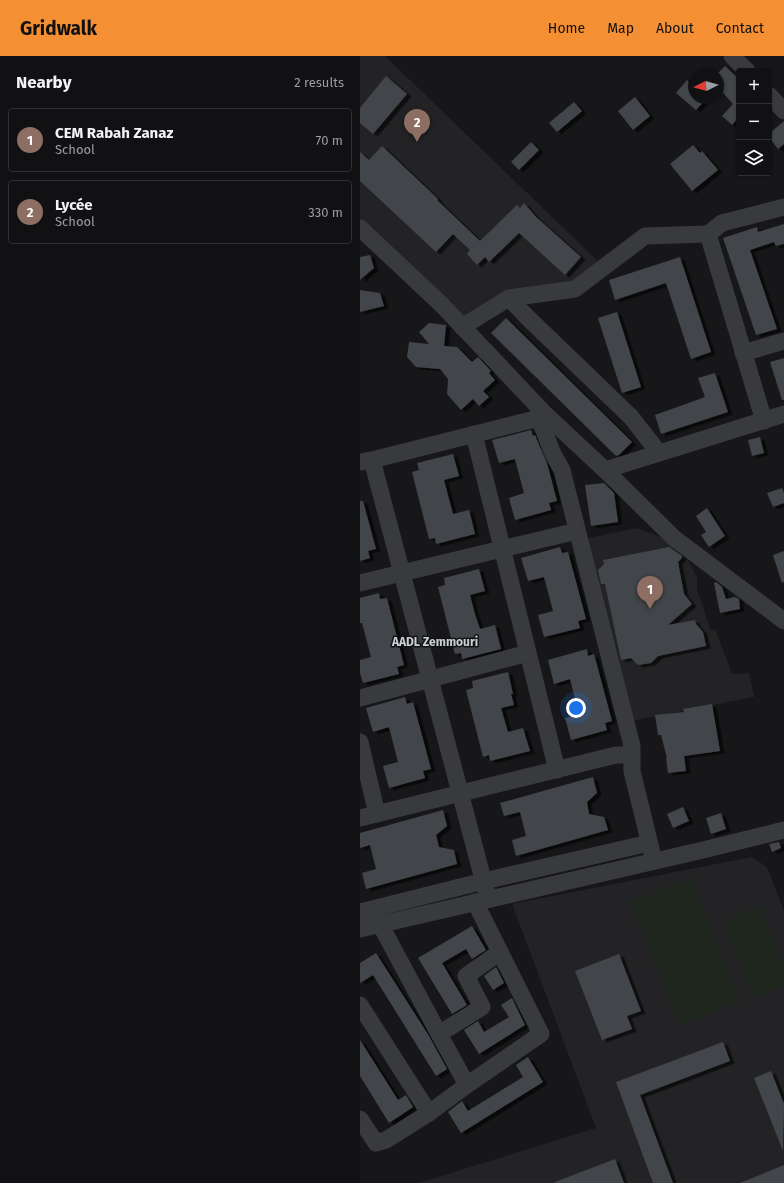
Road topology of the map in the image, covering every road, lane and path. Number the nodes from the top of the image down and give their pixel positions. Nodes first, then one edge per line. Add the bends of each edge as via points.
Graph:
1 (732, 56) edge
2 (744, 68) edge
3 (772, 98) edge
4 (784, 111) edge
5 (784, 207) edge
6 (360, 228) edge
7 (708, 234) junction
8 (509, 298) junction
9 (462, 327) junction
10 (784, 341) edge
11 (743, 353) junction
12 (784, 414) edge
13 (542, 416) junction
14 (764, 421) junction
15 (474, 434) junction
16 (659, 453) junction
17 (366, 461) edge
18 (605, 470) junction
19 (577, 531) junction
20 (502, 550) junction
21 (402, 573) junction
22 (360, 583) edge
23 (784, 621) edge
24 (528, 653) junction
25 (430, 679) junction
26 (360, 698) edge
27 (360, 742) edge
28 (632, 755) junction
29 (557, 770) junction
30 (461, 793) junction
31 (377, 814) junction
32 (360, 818) edge
33 (784, 830) edge
34 (650, 843) junction
35 (654, 861) junction
36 (484, 881) junction
37 (481, 900) junction
38 (360, 912) edge
39 (380, 924) junction
40 (360, 929) edge
41 (500, 952) junction
42 (360, 1005) edge
43 (439, 1034) junction
44 (467, 1085) junction
45 (429, 1113) junction
46 (360, 1119) edge

1 - 2 street
3 - 4 street
5 - 7 street via 722,223
6 - 9 street
7 - 8 street via 645,236 575,289
7 - 11 street
8 - 9 street
8 - 16 street via 631,417
9 - 13 street
10 - 11 street
11 - 14 street
12 - 14 street
13 - 15 street
13 - 18 street
13 - 19 street via 553,454 562,470
14 - 16 street
15 - 17 street
15 - 20 street
16 - 18 street
17 - 21 street
18 - 23 street via 674,538
19 - 20 street
19 - 28 street via 632,746
20 - 21 street
20 - 24 street
21 - 22 street
21 - 25 street
24 - 25 street
24 - 29 street
25 - 26 street
25 - 30 street
27 - 31 street
28 - 29 street via 616,755
28 - 34 street via 632,771
29 - 30 street
30 - 31 street
30 - 36 street
31 - 32 street
33 - 35 street
34 - 35 street
34 - 36 street
35 - 37 street
36 - 37 street
36 - 38 street
37 - 39 street
37 - 41 street
39 - 40 street
39 - 43 street
41 - 43 street via 466,976 482,1007
41 - 44 street via 541,1034
42 - 45 street
43 - 44 street
44 - 45 street
45 - 46 street via 386,1140 376,1143

